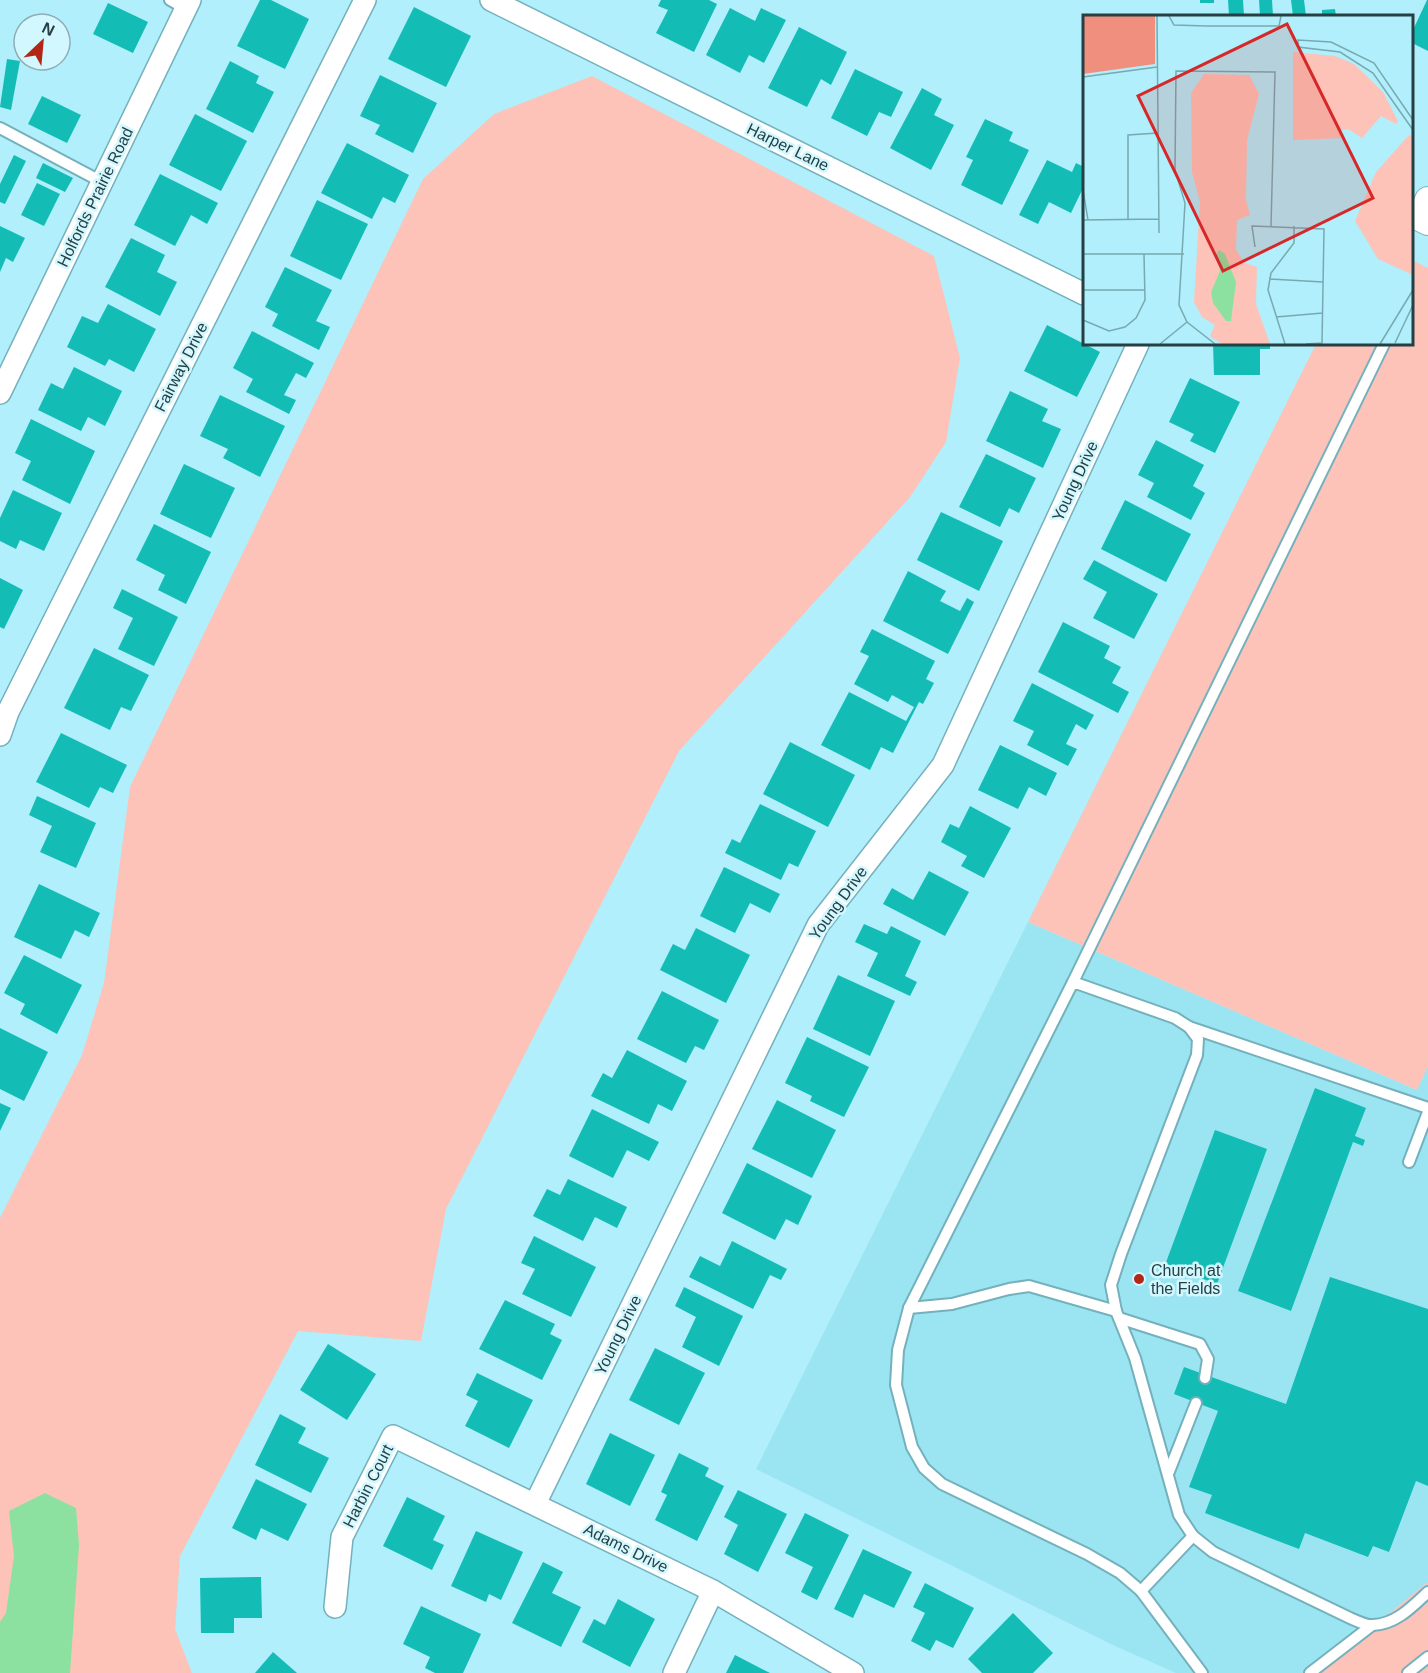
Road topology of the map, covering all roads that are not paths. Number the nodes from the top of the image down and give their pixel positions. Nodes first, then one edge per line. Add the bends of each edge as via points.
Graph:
1 (365, 0) edge
2 (490, 0) edge
3 (182, 3) edge
4 (0, 128) edge
5 (102, 183) junction
6 (1083, 294) edge
7 (1138, 345) edge
8 (1384, 345) edge
9 (8, 357) edge
10 (0, 393) edge
11 (0, 735) edge
12 (1073, 982) junction
13 (1189, 1027) junction
14 (1428, 1110) edge
15 (1409, 1162) dead end
16 (909, 1308) junction
17 (1117, 1315) junction
18 (1205, 1378) dead end
19 (1196, 1403) dead end
20 (393, 1436) joint
21 (1168, 1474) junction
22 (535, 1504) junction
23 (1193, 1536) junction
24 (713, 1591) junction
25 (1141, 1591) junction
26 (1428, 1592) edge
27 (335, 1606) dead end
28 (1371, 1626) junction
29 (1428, 1657) edge
30 (674, 1673) edge
31 (853, 1673) edge
32 (1202, 1673) edge
33 (1310, 1673) edge
34 (1408, 1673) edge

1 - 11 street, Fairway Drive
2 - 6 street, Harper Lane
3 - 5 street, Holfords Prairie Road
4 - 5 lane
5 - 9 street, Holfords Prairie Road
7 - 22 street, Young Drive via 943,765 818,925
8 - 12 lane
9 - 10 street, Holfords Prairie Road
12 - 13 lane via 1175,1018
12 - 16 lane
13 - 14 lane
13 - 17 lane via 1198,1039 1197,1054 1114,1274 1111,1285
14 - 15 lane
16 - 17 lane via 952,1304 1029,1286
16 - 25 lane via 898,1350 896,1385 912,1447 924,1468 942,1484 1087,1554
17 - 18 lane via 1200,1344 1208,1359
17 - 21 lane via 1135,1358
19 - 21 lane
20 - 22 street, Adams Drive
20 - 27 street, Harbin Court via 342,1537
21 - 23 lane via 1179,1515
22 - 24 street, Adams Drive
23 - 25 lane
23 - 28 lane via 1213,1552
24 - 30 street
24 - 31 street, Adams Drive
25 - 32 lane
26 - 28 lane via 1393,1621
28 - 33 lane
29 - 34 lane

